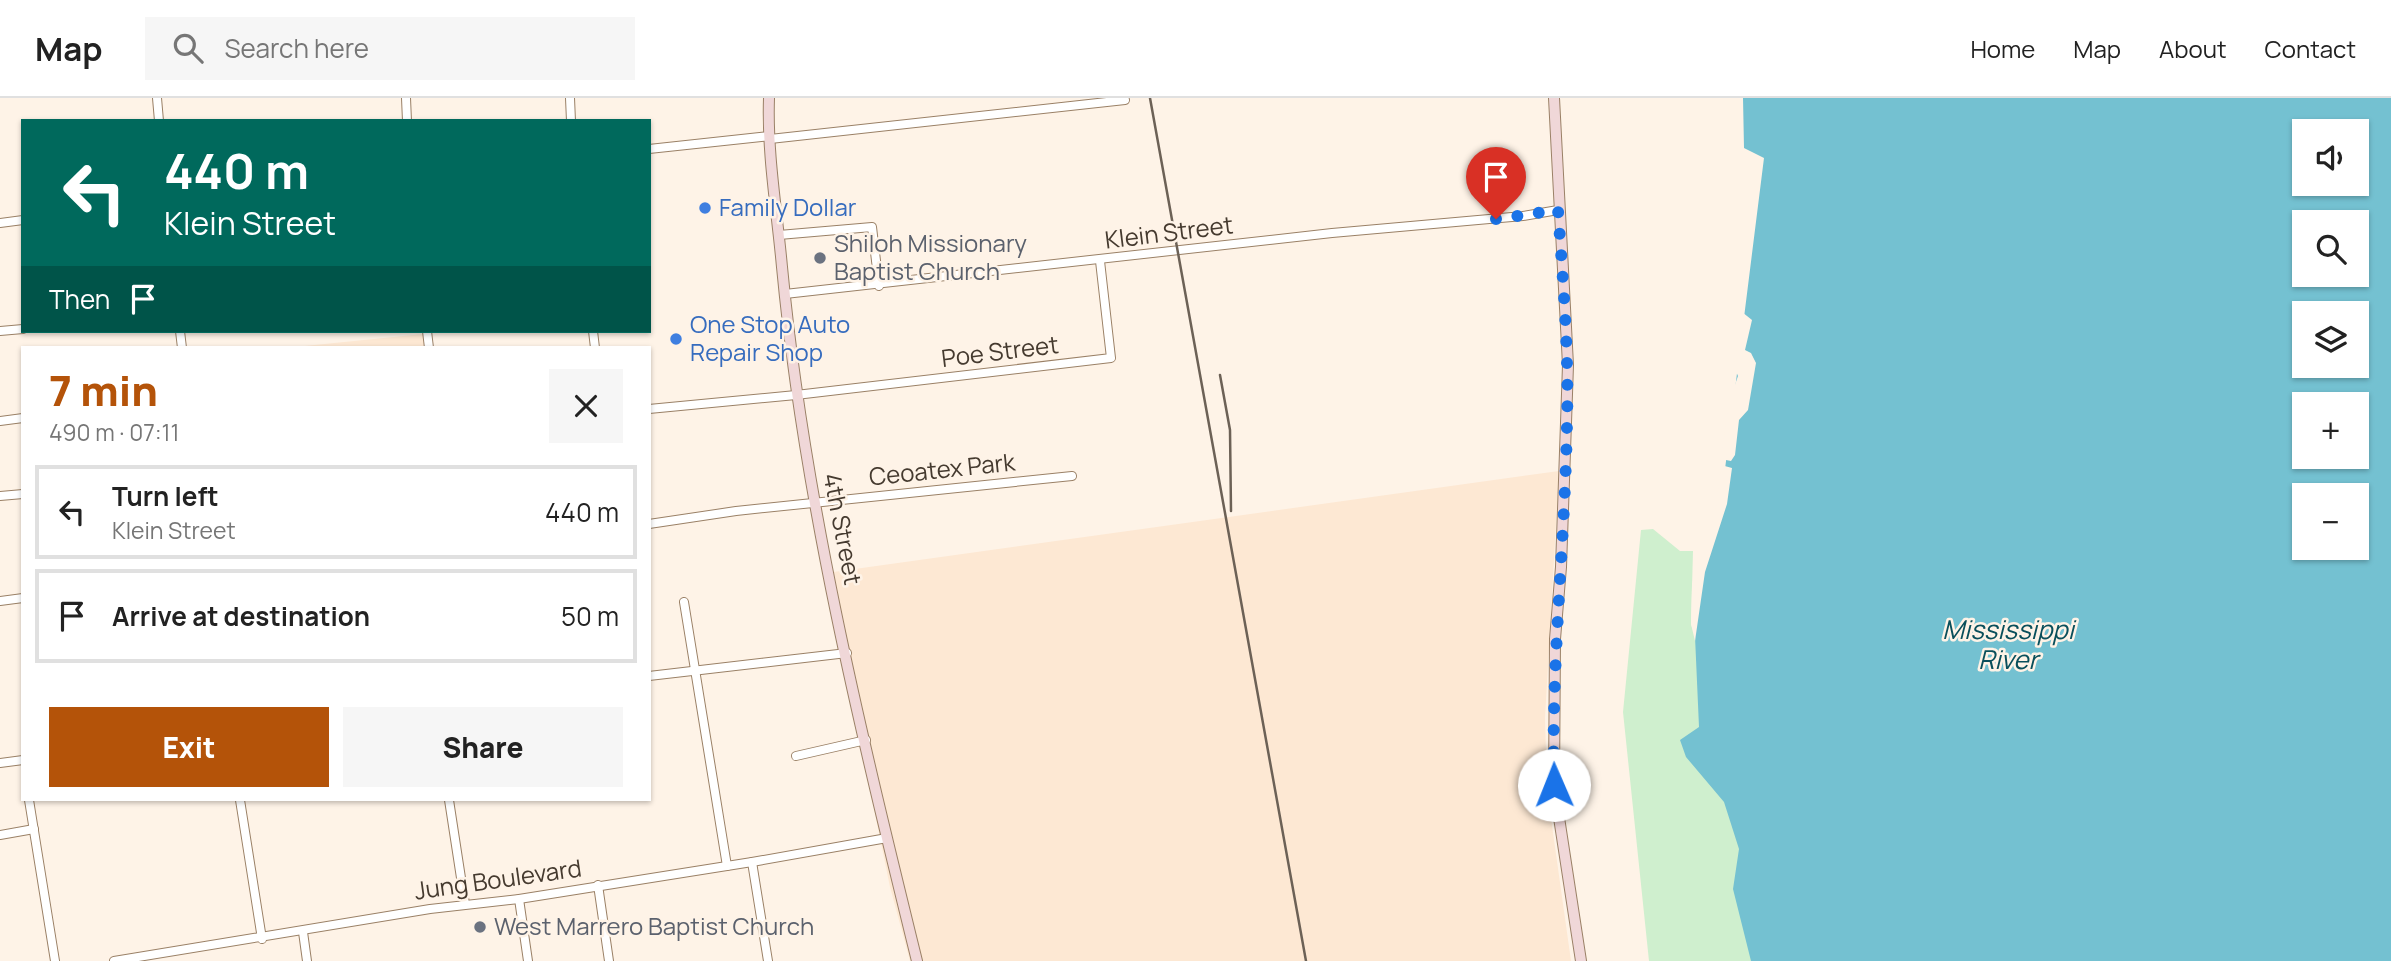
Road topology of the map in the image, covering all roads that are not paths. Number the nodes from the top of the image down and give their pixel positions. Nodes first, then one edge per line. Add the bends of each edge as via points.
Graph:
1 (158, 98) edge
2 (406, 98) edge
3 (570, 98) edge
4 (769, 98) edge
5 (1554, 98) edge
6 (1125, 100) edge
7 (159, 119) edge
8 (407, 119) edge
9 (572, 119) edge
10 (770, 137) junction
11 (651, 149) edge
12 (1558, 210) junction
13 (21, 220) edge
14 (0, 223) edge
15 (779, 234) junction
16 (1101, 261) junction
17 (879, 286) junction
18 (785, 295) junction
19 (21, 329) edge
20 (0, 331) edge
21 (796, 395) junction
22 (651, 409) edge
23 (21, 418) edge
24 (0, 421) edge
25 (1072, 476) dead end
26 (21, 494) edge
27 (0, 496) edge
28 (816, 503) junction
29 (651, 524) edge
30 (21, 598) edge
31 (0, 601) edge
32 (684, 602) dead end
33 (847, 653) junction
34 (694, 671) junction
35 (651, 676) edge
36 (866, 740) junction
37 (796, 756) dead end
38 (21, 760) edge
39 (0, 763) edge
40 (29, 801) edge
41 (240, 801) edge
42 (449, 801) edge
43 (34, 829) junction
44 (0, 835) edge
45 (887, 838) junction
46 (752, 862) junction
47 (727, 866) junction
48 (598, 885) junction
49 (519, 899) junction
50 (465, 904) junction
51 (303, 932) junction
52 (262, 939) junction
53 (185, 950) junction
54 (55, 961) edge
55 (114, 961) edge
56 (186, 961) edge
57 (307, 961) edge
58 (528, 961) edge
59 (609, 961) edge
60 (768, 961) edge
61 (917, 961) edge
62 (1581, 961) edge

1 - 7 street
2 - 8 street
3 - 9 street
4 - 10 main road, 4th Street
5 - 12 main road
6 - 10 street
10 - 11 street
10 - 15 main road, 4th Street
12 - 16 street, Klein Street
12 - 62 main road via 1568,377 1555,639 1554,785
13 - 14 street
15 - 17 street via 872,228
15 - 18 main road, 4th Street
16 - 17 street, Klein Street
16 - 21 street, Poe Street via 1111,358
17 - 18 street, Klein Street
18 - 21 main road, 4th Street
19 - 20 street
21 - 22 street
21 - 28 main road, 4th Street
23 - 24 street
25 - 28 street, Ceoatex Park
26 - 27 street
28 - 29 street, Ceoatex Park
28 - 33 main road, 4th Street
30 - 31 street
32 - 34 street
33 - 34 street
33 - 36 main road, 4th Street
34 - 35 street
34 - 47 street
36 - 37 street
36 - 45 main road, 4th Street
38 - 39 street
40 - 43 street
41 - 52 street
42 - 50 street
43 - 44 street
43 - 54 street
45 - 46 street, Jung Boulevard
45 - 61 main road, 4th Street
46 - 47 street, Jung Boulevard
46 - 60 street
47 - 48 street, Jung Boulevard
48 - 49 street, Jung Boulevard
48 - 59 street
49 - 50 street, Jung Boulevard
49 - 58 street
50 - 51 street, Jung Boulevard
51 - 52 street, Jung Boulevard
51 - 57 street
52 - 53 street, Jung Boulevard
53 - 55 street, Jung Boulevard
53 - 56 street

